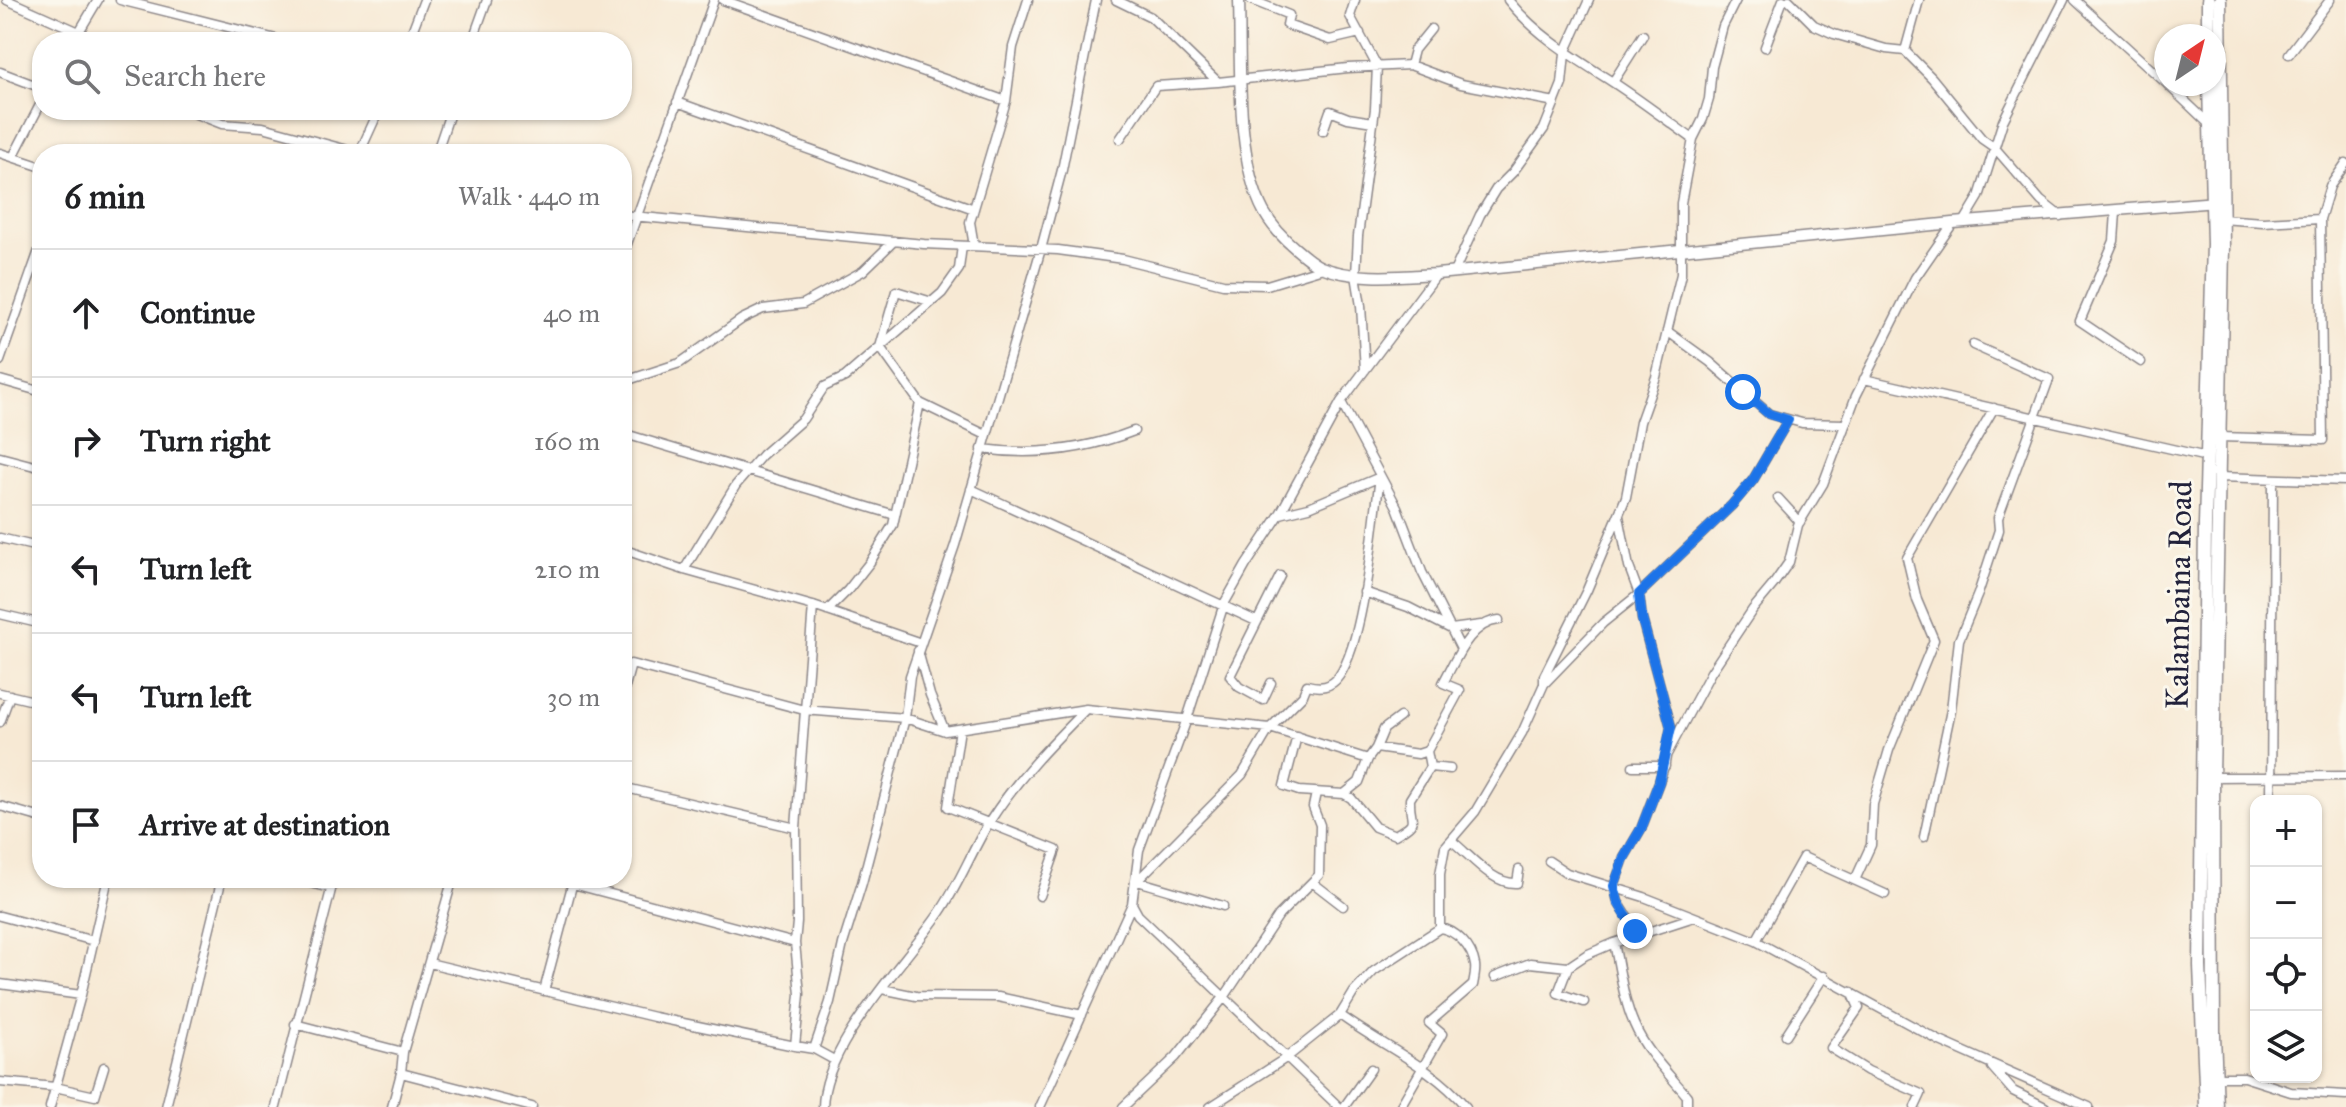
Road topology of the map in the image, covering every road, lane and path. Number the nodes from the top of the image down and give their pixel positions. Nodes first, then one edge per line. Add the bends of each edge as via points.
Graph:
1 (7, 0) edge
2 (98, 0) edge
3 (120, 0) edge
4 (424, 0) edge
5 (487, 0) edge
6 (714, 0) edge
7 (723, 0) edge
8 (1028, 0) edge
9 (1096, 0) edge
10 (1116, 0) edge
11 (1239, 0) edge
12 (1251, 0) edge
13 (1355, 0) edge
14 (1508, 0) edge
15 (1589, 0) edge
16 (1736, 0) edge
17 (1786, 0) edge
18 (1919, 0) edge
19 (2064, 0) edge
20 (2075, 0) edge
21 (2208, 0) edge
22 (2220, 0) edge
23 (2330, 0) edge
24 (2208, 24) edge
25 (1431, 29) dead end
26 (79, 32) joint
27 (248, 32) edge
28 (412, 32) edge
29 (476, 32) edge
30 (1360, 33) junction
31 (1643, 35) dead end
32 (1765, 47) dead end
33 (1905, 51) junction
34 (1565, 53) junction
35 (2289, 54) dead end
36 (1410, 65) junction
37 (1377, 66) junction
38 (2154, 71) edge
39 (0, 72) edge
40 (1242, 81) junction
41 (1218, 82) junction
42 (1613, 82) junction
43 (32, 84) edge
44 (2180, 96) edge
45 (2209, 96) edge
46 (1006, 101) junction
47 (677, 102) junction
48 (1555, 102) junction
49 (32, 120) edge
50 (212, 120) edge
51 (374, 120) edge
52 (448, 120) edge
53 (1373, 122) junction
54 (2208, 123) junction
55 (1323, 131) dead end
56 (1120, 139) dead end
57 (1693, 139) junction
58 (323, 144) edge
59 (364, 144) edge
60 (439, 144) edge
61 (1995, 148) junction
62 (0, 153) edge
63 (13, 157) junction
64 (2346, 163) edge
65 (32, 164) edge
66 (2216, 202) junction
67 (974, 209) junction
68 (2116, 212) junction
69 (2061, 216) junction
70 (632, 217) edge
71 (635, 217) junction
72 (2320, 219) junction
73 (2217, 220) junction
74 (1959, 223) junction
75 (632, 226) edge
76 (894, 241) junction
77 (962, 246) junction
78 (974, 246) junction
79 (1041, 249) junction
80 (1682, 251) junction
81 (1323, 268) junction
82 (32, 270) edge
83 (1454, 272) junction
84 (1437, 274) junction
85 (1356, 275) junction
86 (932, 302) junction
87 (1667, 331) junction
88 (1973, 345) dead end
89 (880, 347) junction
90 (0, 361) edge
91 (2141, 362) dead end
92 (1365, 370) junction
93 (632, 379) edge
94 (1864, 379) junction
95 (0, 380) edge
96 (32, 389) edge
97 (1341, 402) junction
98 (920, 403) junction
99 (1994, 408) junction
100 (2035, 417) junction
101 (1788, 420) junction
102 (1845, 424) junction
103 (1134, 431) dead end
104 (986, 435) junction
105 (632, 436) edge
106 (2220, 437) junction
107 (982, 449) junction
108 (0, 457) edge
109 (2207, 457) junction
110 (32, 465) edge
111 (748, 471) junction
112 (1380, 477) junction
113 (2218, 477) junction
114 (2273, 479) junction
115 (2346, 481) edge
116 (971, 489) junction
117 (1778, 498) dead end
118 (1280, 514) junction
119 (895, 515) junction
120 (1619, 516) junction
121 (1800, 522) junction
122 (0, 538) edge
123 (32, 546) edge
124 (632, 552) edge
125 (684, 570) junction
126 (1280, 576) dead end
127 (1364, 592) junction
128 (1639, 594) junction
129 (813, 606) junction
130 (1223, 607) junction
131 (827, 611) junction
132 (0, 614) edge
133 (1499, 620) dead end
134 (1256, 621) junction
135 (32, 622) edge
136 (1482, 625) junction
137 (1451, 629) junction
138 (920, 647) junction
139 (1461, 649) junction
140 (632, 665) edge
141 (1271, 683) dead end
142 (1544, 684) junction
143 (0, 693) edge
144 (10, 695) junction
145 (32, 700) edge
146 (1086, 709) junction
147 (804, 710) junction
148 (1400, 717) dead end
149 (905, 718) junction
150 (1187, 719) junction
151 (0, 722) edge
152 (1270, 728) junction
153 (960, 729) junction
154 (945, 731) junction
155 (1297, 736) junction
156 (1376, 748) junction
157 (1427, 751) junction
158 (1667, 754) junction
159 (1368, 759) junction
160 (1633, 766) dead end
161 (1665, 766) junction
162 (1430, 767) junction
163 (1450, 769) dead end
164 (2270, 776) junction
165 (2346, 776) edge
166 (2213, 777) junction
167 (632, 789) edge
168 (1316, 793) junction
169 (1344, 794) junction
170 (2271, 795) edge
171 (0, 806) edge
172 (32, 815) edge
173 (989, 823) junction
174 (796, 828) junction
175 (1924, 837) dead end
176 (1452, 841) junction
177 (1549, 861) dead end
178 (1519, 870) dead end
179 (1855, 880) junction
180 (1137, 881) junction
181 (1312, 882) junction
182 (1614, 886) junction
183 (106, 888) edge
184 (220, 888) edge
185 (331, 888) edge
186 (450, 888) edge
187 (571, 888) edge
188 (598, 888) edge
189 (1885, 894) dead end
190 (1040, 896) dead end
191 (1132, 904) junction
192 (1223, 906) dead end
193 (1343, 906) dead end
194 (0, 916) edge
195 (1695, 917) junction
196 (1440, 928) junction
197 (1639, 935) junction
198 (94, 941) junction
199 (1756, 941) junction
200 (795, 943) junction
201 (1614, 943) junction
202 (429, 963) junction
203 (1568, 967) junction
204 (1824, 976) junction
205 (1495, 977) dead end
206 (0, 984) edge
207 (882, 989) junction
208 (544, 991) junction
209 (1851, 991) junction
210 (81, 995) junction
211 (1225, 996) junction
212 (1584, 1002) dead end
213 (1082, 1015) junction
214 (1340, 1015) junction
215 (295, 1024) junction
216 (1786, 1035) dead end
217 (795, 1046) junction
218 (814, 1049) junction
219 (403, 1052) junction
220 (1286, 1058) junction
221 (834, 1060) junction
222 (1989, 1064) junction
223 (104, 1067) dead end
224 (1424, 1068) junction
225 (1371, 1069) dead end
226 (401, 1073) junction
227 (2215, 1077) junction
228 (0, 1082) edge
229 (2283, 1083) edge
230 (55, 1087) junction
231 (2286, 1091) junction
232 (480, 1094) junction
233 (2346, 1095) edge
234 (395, 1106) edge
235 (2208, 1106) edge
236 (50, 1107) edge
237 (166, 1107) edge
238 (276, 1107) edge
239 (476, 1107) edge
240 (532, 1107) edge
241 (823, 1107) edge
242 (1040, 1107) edge
243 (1123, 1107) edge
244 (1210, 1107) edge
245 (1342, 1107) edge
246 (1400, 1107) edge
247 (1466, 1107) edge
248 (1687, 1107) edge
249 (1915, 1107) edge
250 (2045, 1107) edge
251 (2089, 1107) edge

1 - 26 street
2 - 26 street
3 - 27 street
4 - 28 street
5 - 29 street
6 - 47 street
7 - 46 street
8 - 46 street via 1013,47
9 - 79 street
10 - 41 street via 1151,17
11 - 40 street
12 - 30 street via 1289,15 1287,25 1330,40
13 - 30 street via 1350,16
14 - 34 street
15 - 34 street
16 - 57 street via 1723,26 1709,99
17 - 32 street
17 - 33 street via 1814,25 1834,34
18 - 33 street
19 - 61 street via 2003,121
20 - 38 street
21 - 24 main road
22 - 66 main road
23 - 35 street
25 - 36 street via 1414,50
30 - 37 street
31 - 42 street
33 - 61 street
34 - 42 street
34 - 48 street
36 - 37 street
36 - 48 street via 1461,84
37 - 40 street
37 - 53 street
39 - 43 street
40 - 41 street
40 - 81 street via 1251,177 1264,212 1288,242
41 - 56 street via 1156,86
42 - 57 street
44 - 54 street
45 - 54 main road, Kalambaina Road
46 - 67 street
47 - 67 street
47 - 71 street
48 - 83 street via 1544,129 1480,215
49 - 63 street
50 - 58 street
51 - 59 street
52 - 60 street
53 - 55 street via 1330,111
53 - 85 street
54 - 66 main road, Kalambaina Road
57 - 80 street via 1681,203
61 - 69 street
61 - 74 street via 1979,197
62 - 63 street
63 - 65 street
64 - 72 street via 2330,186
66 - 68 street
66 - 73 main road, Kalambaina Road
67 - 78 street
68 - 69 street
68 - 91 street via 2114,241 2080,321
69 - 74 street
70 - 71 street
71 - 75 street
71 - 76 street
72 - 73 street
72 - 106 street via 2323,440
73 - 106 main road
73 - 109 main road, Kalambaina Road
74 - 80 street
74 - 94 street via 1915,278
76 - 77 street
76 - 93 street via 863,271 803,304 763,309 680,363
77 - 78 street
77 - 86 street via 959,269
78 - 79 street
79 - 81 street via 1123,259 1223,284 1267,285
79 - 104 street
80 - 83 street
80 - 87 street
81 - 85 street
82 - 90 street
83 - 84 street
84 - 85 street
84 - 92 street
85 - 92 street
86 - 89 street
86 - 89 street via 896,291
87 - 101 street via 1769,414
87 - 120 street
88 - 100 street via 2049,379
89 - 98 street
89 - 111 street via 845,377 824,387 803,419
92 - 97 street
94 - 99 street
94 - 102 street
95 - 96 street
97 - 112 street
97 - 118 street
98 - 104 street
98 - 119 street
99 - 100 street
99 - 179 street via 1907,558 1934,640 1889,750 1873,804 1871,845
100 - 109 street
100 - 175 street via 1959,640 1951,710
101 - 102 street
101 - 128 street via 1732,505
102 - 121 street via 1823,484
103 - 107 street via 1050,452
104 - 107 street
105 - 111 street
106 - 113 main road
107 - 116 street
108 - 110 street
109 - 235 main road, Kalambaina Road via 2200,966
111 - 119 street
111 - 125 street
112 - 118 street
112 - 127 street
112 - 137 street
113 - 114 street
113 - 166 main road
114 - 115 street
114 - 164 street
116 - 130 street
116 - 138 street
117 - 121 street
118 - 130 street
119 - 131 street via 870,562
120 - 128 street
120 - 142 street
121 - 158 street via 1789,562 1711,672
122 - 123 street
124 - 125 street
125 - 129 street
126 - 134 street
127 - 137 street
127 - 152 street via 1338,677 1327,687 1307,685
128 - 142 street
128 - 158 street via 1671,727
129 - 131 street
129 - 147 street
130 - 134 street
130 - 150 street
131 - 138 street
132 - 135 street
133 - 136 street
134 - 141 street via 1230,676 1263,700
136 - 137 street
136 - 139 street
137 - 139 street
138 - 149 street
138 - 154 street via 930,695
139 - 157 street via 1443,683 1460,690
140 - 147 street
142 - 176 street via 1522,733
143 - 144 street
144 - 145 street
144 - 151 street
146 - 150 street
146 - 153 street
146 - 173 street via 1033,762
147 - 149 street
147 - 174 street
148 - 156 street via 1384,729
149 - 154 street
149 - 218 street
150 - 152 street
150 - 180 street via 1139,850
152 - 155 street
152 - 180 street via 1242,775
153 - 154 street
153 - 173 street via 948,807
155 - 159 street
155 - 168 street via 1284,786
156 - 157 street
156 - 159 street
157 - 162 street
158 - 161 street
159 - 169 street via 1359,782
160 - 161 street
161 - 182 street
162 - 163 street
162 - 169 street via 1410,799 1412,824 1395,835 1375,827
164 - 165 street
164 - 166 street
164 - 170 street
166 - 227 main road
167 - 174 street
168 - 169 street
168 - 181 street via 1313,807 1321,852 1319,875
171 - 172 street
173 - 190 street via 1056,850
173 - 207 street via 941,912
174 - 200 street
176 - 178 street via 1509,884 1517,883
176 - 196 street via 1445,847 1440,874
177 - 182 street via 1567,873
179 - 189 street
179 - 199 street via 1803,857
180 - 191 street
180 - 192 street
181 - 193 street
181 - 211 street via 1279,915
182 - 195 street
182 - 197 street
183 - 198 street
184 - 237 street
185 - 215 street
186 - 202 street
187 - 208 street
188 - 200 street
191 - 211 street
191 - 213 street
194 - 198 street
195 - 197 street
195 - 199 street
196 - 214 street via 1374,971
196 - 224 street via 1463,941 1476,965 1473,985 1429,1023 1442,1034
197 - 201 street
198 - 210 street
199 - 204 street
200 - 217 street via 800,994
201 - 203 street
201 - 248 street via 1635,1027 1687,1096
202 - 208 street
202 - 219 street
203 - 205 street via 1530,963
203 - 212 street via 1558,993
204 - 209 street
204 - 216 street
206 - 210 street
207 - 213 street via 916,996 998,997
207 - 221 street
208 - 217 street
209 - 222 street
209 - 249 street via 1859,1008 1831,1048 1921,1094
210 - 230 street
211 - 220 street
211 - 243 street via 1176,1057
213 - 242 street
214 - 220 street
214 - 224 street
215 - 219 street
215 - 238 street
217 - 218 street
218 - 221 street
219 - 226 street
220 - 244 street
220 - 245 street
221 - 241 street
222 - 250 street via 2013,1091
222 - 251 street
223 - 230 street via 95,1096
224 - 246 street
224 - 247 street
225 - 245 street
226 - 232 street
226 - 234 street
227 - 231 street via 2244,1077
227 - 235 main road
228 - 230 street
229 - 231 street
230 - 236 street
231 - 233 street
232 - 239 street
232 - 240 street

